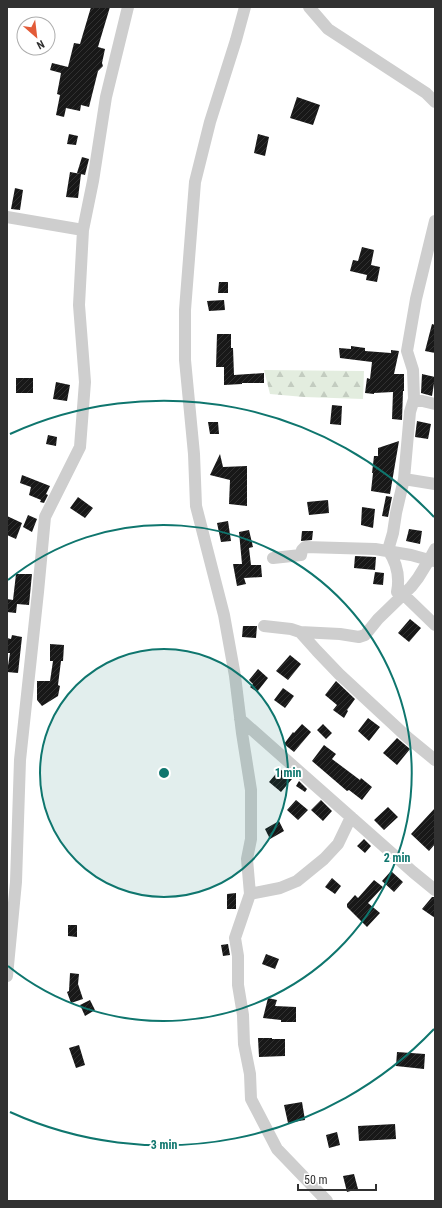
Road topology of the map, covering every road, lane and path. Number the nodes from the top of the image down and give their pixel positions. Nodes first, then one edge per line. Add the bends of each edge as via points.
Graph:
1 (128, 7) edge
2 (245, 7) edge
3 (309, 7) edge
4 (435, 102) edge
5 (7, 217) edge
6 (435, 221) edge
7 (83, 230) junction
8 (414, 399) junction
9 (435, 404) edge
10 (404, 479) junction
11 (435, 484) edge
12 (435, 549) edge
13 (388, 550) junction
14 (273, 558) dead end
15 (432, 561) edge
16 (403, 594) junction
17 (435, 625) edge
18 (264, 626) dead end
19 (300, 632) junction
20 (240, 719) junction
21 (435, 760) edge
22 (351, 817) junction
23 (435, 890) edge
24 (250, 894) junction
25 (7, 976) edge
26 (326, 1201) edge

1 - 7 street via 106,97
2 - 20 street via 210,122 195,182 185,310 185,360 196,506 224,615
3 - 4 street via 328,29 426,93
5 - 7 street
6 - 8 street via 416,299 407,351 413,370
7 - 25 street via 78,305 85,382 80,447 45,517 20,760 16,882
8 - 9 street
8 - 10 street via 410,412
10 - 11 street
10 - 13 street
12 - 15 street
13 - 14 street via 305,548 301,555
13 - 15 street
13 - 16 street via 398,574 397,592
15 - 16 street
16 - 17 street
16 - 19 street via 365,635 359,637
18 - 19 street
19 - 21 street via 340,674
20 - 22 street
20 - 24 street via 251,790 251,840 248,859
22 - 23 street
22 - 24 street via 338,844 297,881 280,888
24 - 26 street via 236,938 238,986 251,1099 277,1149

